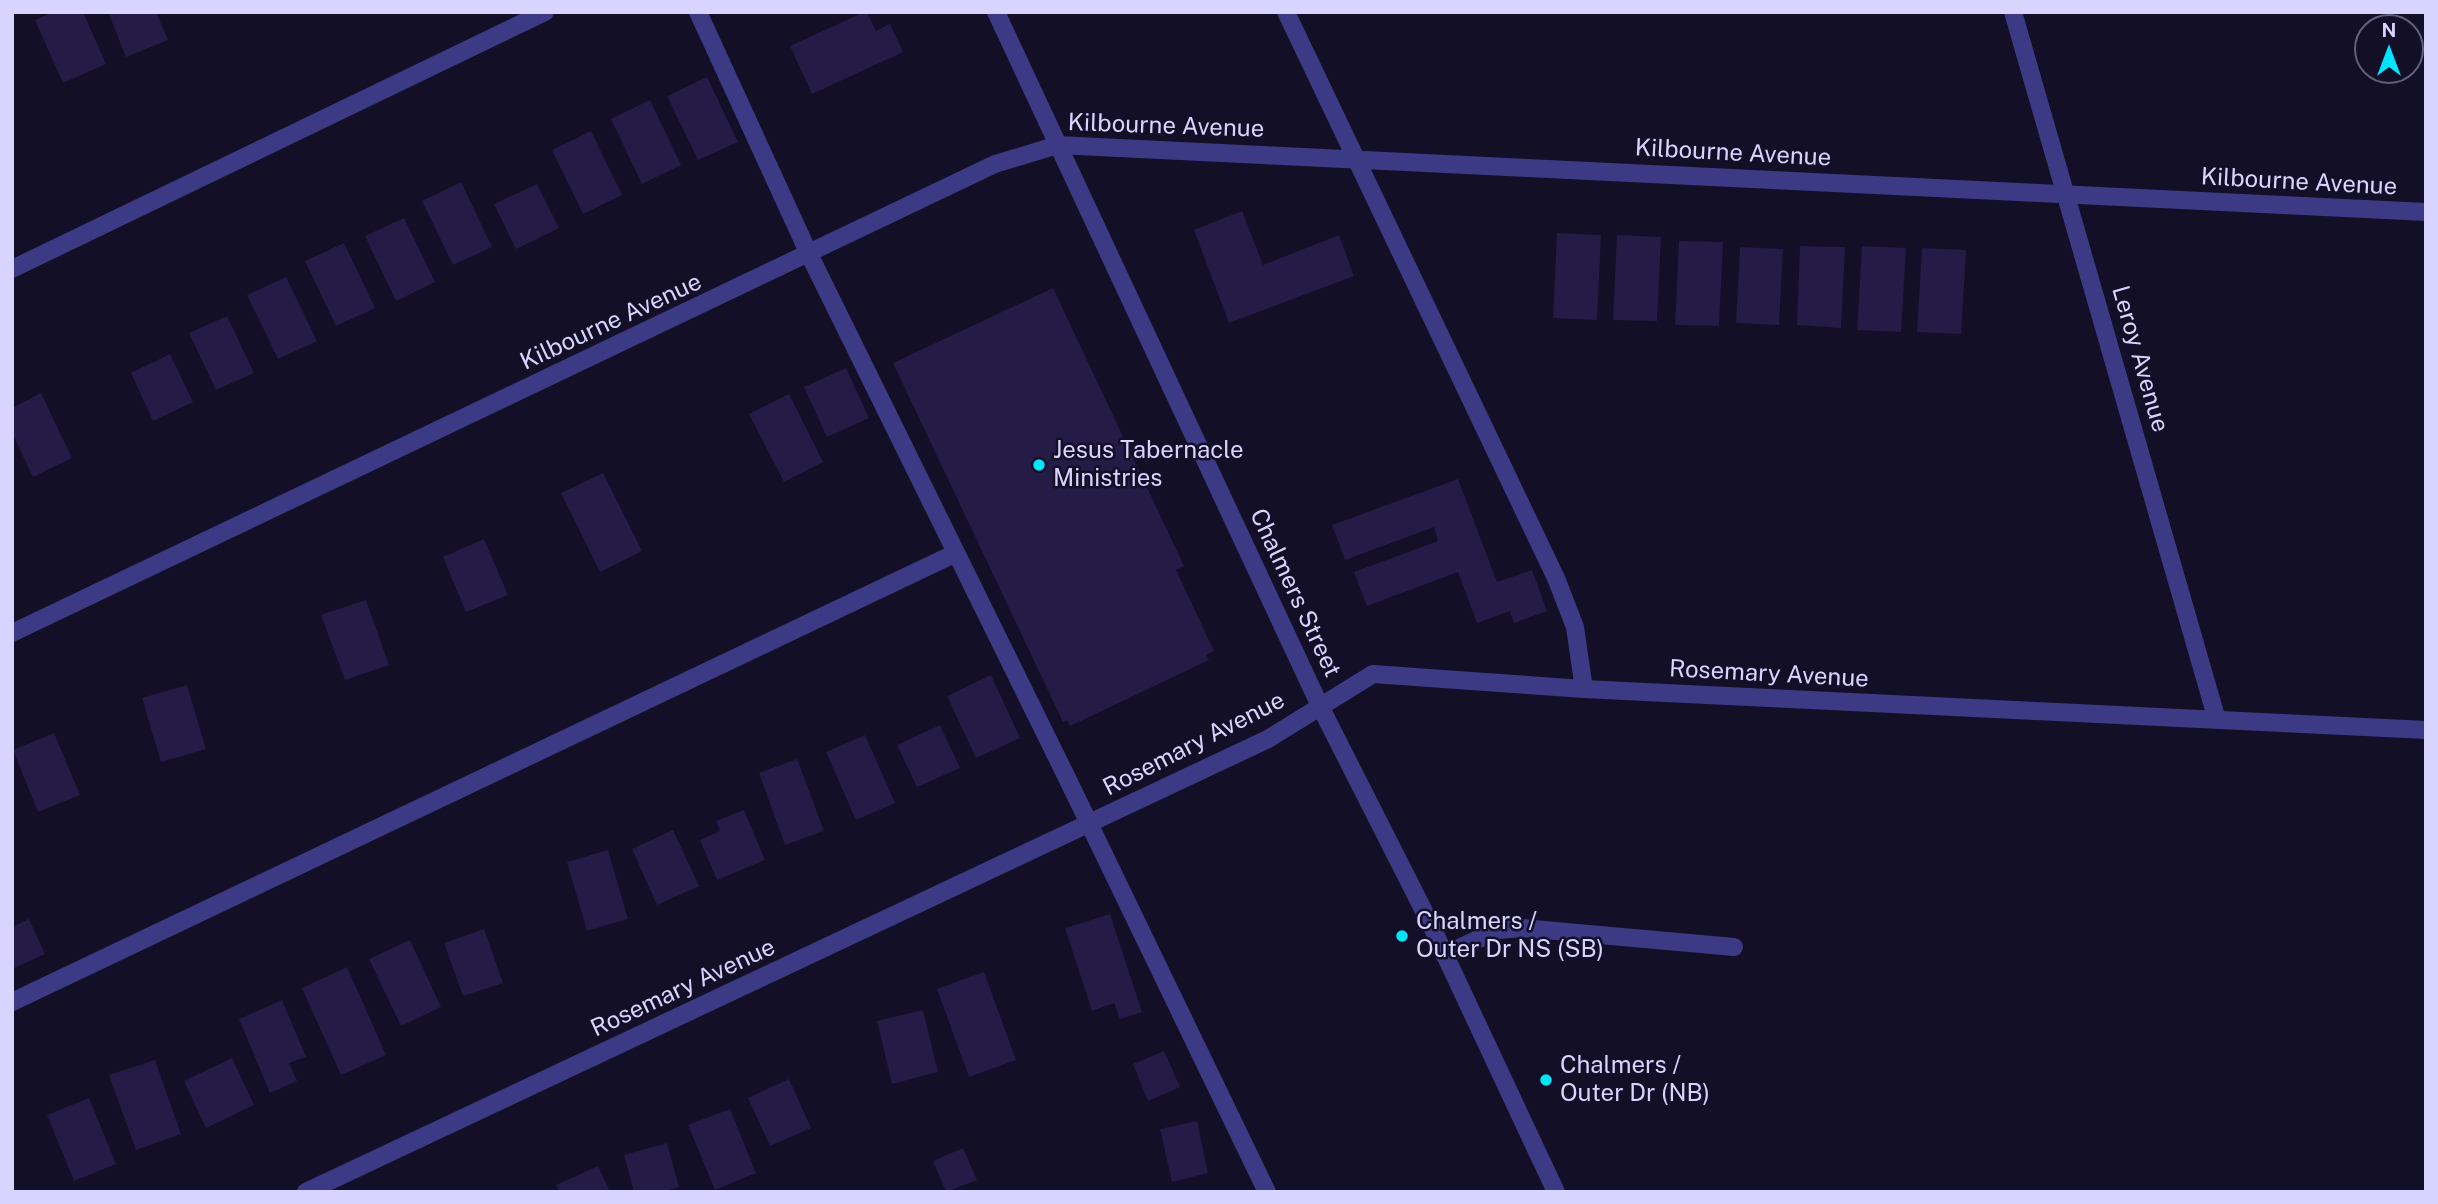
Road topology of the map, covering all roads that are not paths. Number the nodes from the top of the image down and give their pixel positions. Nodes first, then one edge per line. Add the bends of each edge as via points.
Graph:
1 (544, 12) edge
2 (698, 12) edge
3 (996, 12) edge
4 (1286, 12) edge
5 (2013, 12) edge
6 (1058, 145) junction
7 (1354, 158) junction
8 (2069, 196) junction
9 (2426, 212) edge
10 (809, 254) junction
11 (12, 269) edge
12 (956, 553) junction
13 (12, 633) edge
14 (1584, 689) junction
15 (1320, 706) junction
16 (2217, 720) junction
17 (2426, 730) edge
18 (1089, 823) junction
19 (1734, 947) dead end
20 (1444, 955) junction
21 (12, 1002) edge
22 (306, 1192) edge
23 (1267, 1192) edge
24 (1556, 1192) edge

1 - 11 street
2 - 10 street
3 - 6 street, Chalmers Street
4 - 7 street
5 - 8 street, Leroy Avenue
6 - 7 street, Kilbourne Avenue
6 - 10 street, Kilbourne Avenue via 995,164
6 - 15 street, Chalmers Street
7 - 8 street, Kilbourne Avenue
7 - 14 street via 1556,578 1575,627
8 - 9 street, Kilbourne Avenue
8 - 16 street, Leroy Avenue
10 - 12 street
10 - 13 street, Kilbourne Avenue
12 - 18 street
12 - 21 street
14 - 15 street, Rosemary Avenue via 1373,674
14 - 16 street, Rosemary Avenue
15 - 18 street, Rosemary Avenue via 1268,739
15 - 20 street, Chalmers Street
16 - 17 street, Rosemary Avenue
18 - 22 street, Rosemary Avenue
18 - 23 street
19 - 20 street via 1522,928 1498,930
20 - 24 street, Chalmers Street

